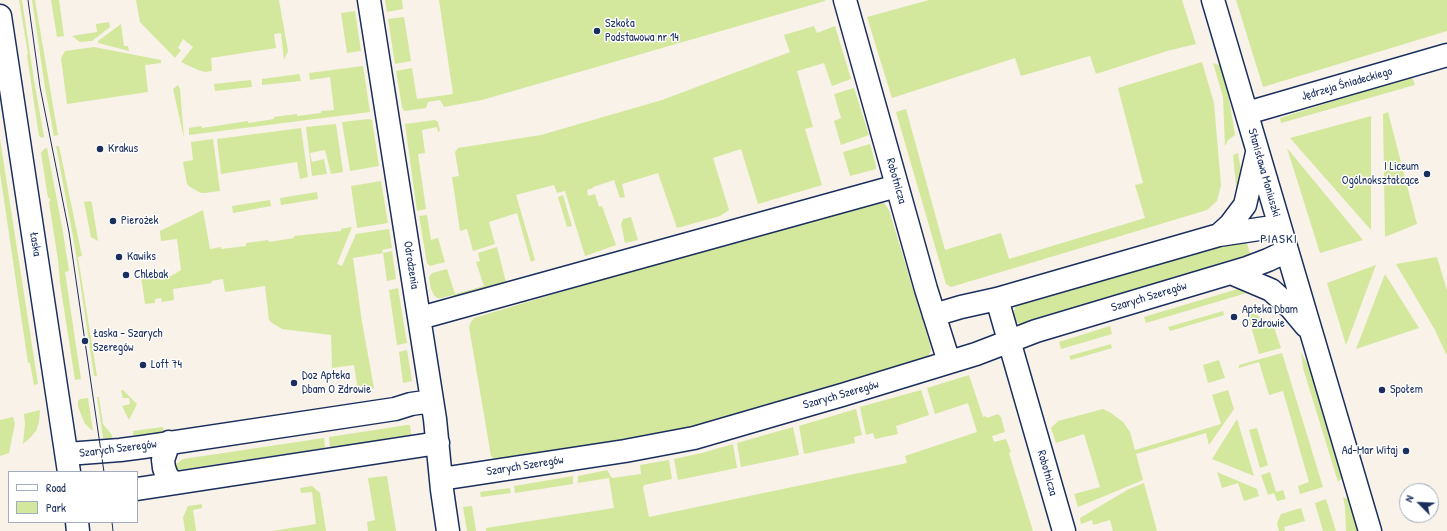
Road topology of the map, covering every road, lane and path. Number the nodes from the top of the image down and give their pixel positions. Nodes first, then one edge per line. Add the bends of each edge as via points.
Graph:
1 (369, 0) edge
2 (845, 0) edge
3 (1213, 0) edge
4 (0, 16) edge
5 (1447, 55) edge
6 (1247, 113) junction
7 (1257, 151) junction
8 (897, 186) junction
9 (1280, 226) junction
10 (1220, 235) junction
11 (1287, 251) junction
12 (1231, 273) junction
13 (997, 299) junction
14 (934, 315) junction
15 (420, 318) junction
16 (1311, 332) junction
17 (1009, 341) junction
18 (949, 362) junction
19 (432, 401) junction
20 (169, 442) junction
21 (438, 443) junction
22 (68, 463) edge
23 (441, 480) junction
24 (173, 483) junction
25 (138, 489) edge
26 (448, 531) edge
27 (1064, 531) edge
28 (1370, 531) edge

1 - 15 street, Odrodzenia
2 - 8 street, Robotnicza
3 - 6 street, Stanisława Moniuszki
4 - 22 street, Łaska
5 - 6 street, Jędrzeja Śniadeckiego
6 - 7 street, Stanisława Moniuszki
7 - 9 street, Stanisława Moniuszki
7 - 10 street via 1245,205
8 - 14 street, Robotnicza
8 - 15 street
9 - 10 street
9 - 11 street, Stanisława Moniuszki
10 - 13 street
11 - 12 street, Szarych Szeregów
11 - 16 street, Stanisława Moniuszki
12 - 16 street via 1271,290 1291,308
12 - 17 street, Szarych Szeregów
13 - 14 street
13 - 17 street, Robotnicza
14 - 18 street, Robotnicza
15 - 19 street, Odrodzenia
16 - 28 street, Stanisława Moniuszki
17 - 18 street, Szarych Szeregów
17 - 27 street, Robotnicza
18 - 23 street, Szarych Szeregów via 694,438
19 - 20 street, Szarych Szeregów via 395,409
19 - 21 street, Odrodzenia
20 - 22 street, Szarych Szeregów via 120,450
20 - 24 street, Szarych Szeregów via 163,460 167,476
21 - 23 street, Odrodzenia
21 - 24 street
23 - 26 street, Odrodzenia
24 - 25 street

